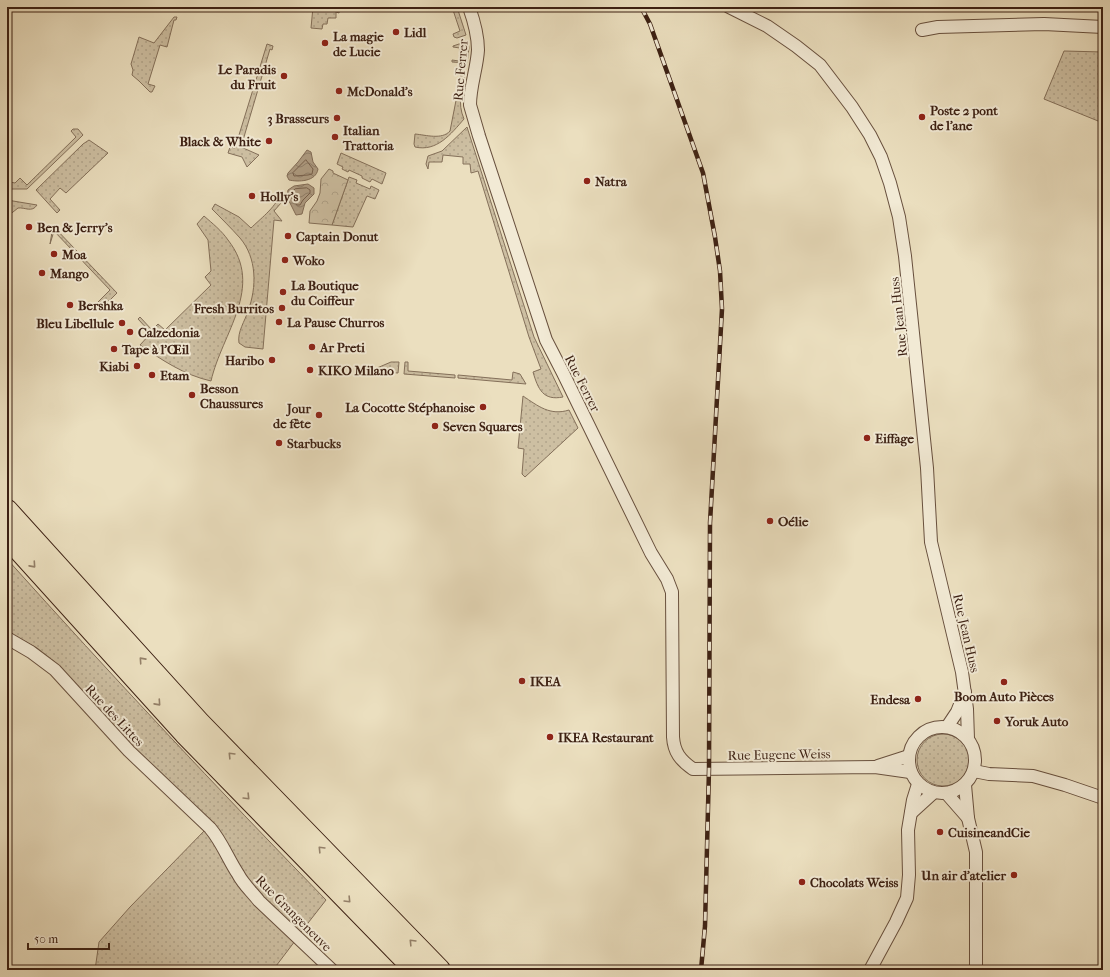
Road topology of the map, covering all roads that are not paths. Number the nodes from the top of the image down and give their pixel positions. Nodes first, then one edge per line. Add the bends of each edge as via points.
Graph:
1 (469, 7) edge
2 (729, 7) edge
3 (1103, 27) edge
4 (922, 30) dead end
5 (7, 511) edge
6 (7, 536) edge
7 (7, 638) edge
8 (965, 691) junction
9 (948, 727) junction
10 (968, 739) junction
11 (909, 756) junction
12 (685, 763) joint
13 (875, 767) junction
14 (974, 771) junction
15 (910, 772) junction
16 (918, 784) junction
17 (966, 785) junction
18 (933, 793) junction
19 (946, 794) junction
20 (1103, 798) edge
21 (911, 813) junction
22 (198, 816) joint
23 (968, 818) junction
24 (332, 970) edge
25 (416, 970) edge
26 (439, 970) edge
27 (870, 970) edge
28 (976, 970) edge

1 - 12 street, Rue Ferrer via 478,41 470,105 541,330 672,592 674,745 677,754
2 - 8 street, Rue Jean Huss via 767,26 820,65 870,135 890,183 905,256 927,468 931,542
3 - 4 street via 1044,24 938,27
26 -> 5 highway via 198,722
6 -> 25 highway via 184,733
7 - 22 street, Rue des Littes via 55,670 129,751
8 - 9 street, Rue Jean Huss
8 - 10 street, Rue Jean Huss
9 - 10 street via 962,733
9 - 11 street via 927,730 912,745
10 - 14 street via 974,748
11 - 13 street, Rue Eugene Weiss
11 - 15 street
12 - 13 street, Rue Eugene Weiss via 693,768 704,769
13 - 15 street, Rue Eugene Weiss
14 - 17 street
14 - 20 street via 1033,776
15 - 16 street
16 - 18 street
16 - 21 street
17 - 19 street
17 - 23 street
18 - 19 street
18 - 21 street
19 - 23 street
21 - 27 street via 908,830 910,875 906,898
22 - 24 street, Rue Grangeneuve via 215,834 238,876 248,888
23 - 28 street via 976,852

